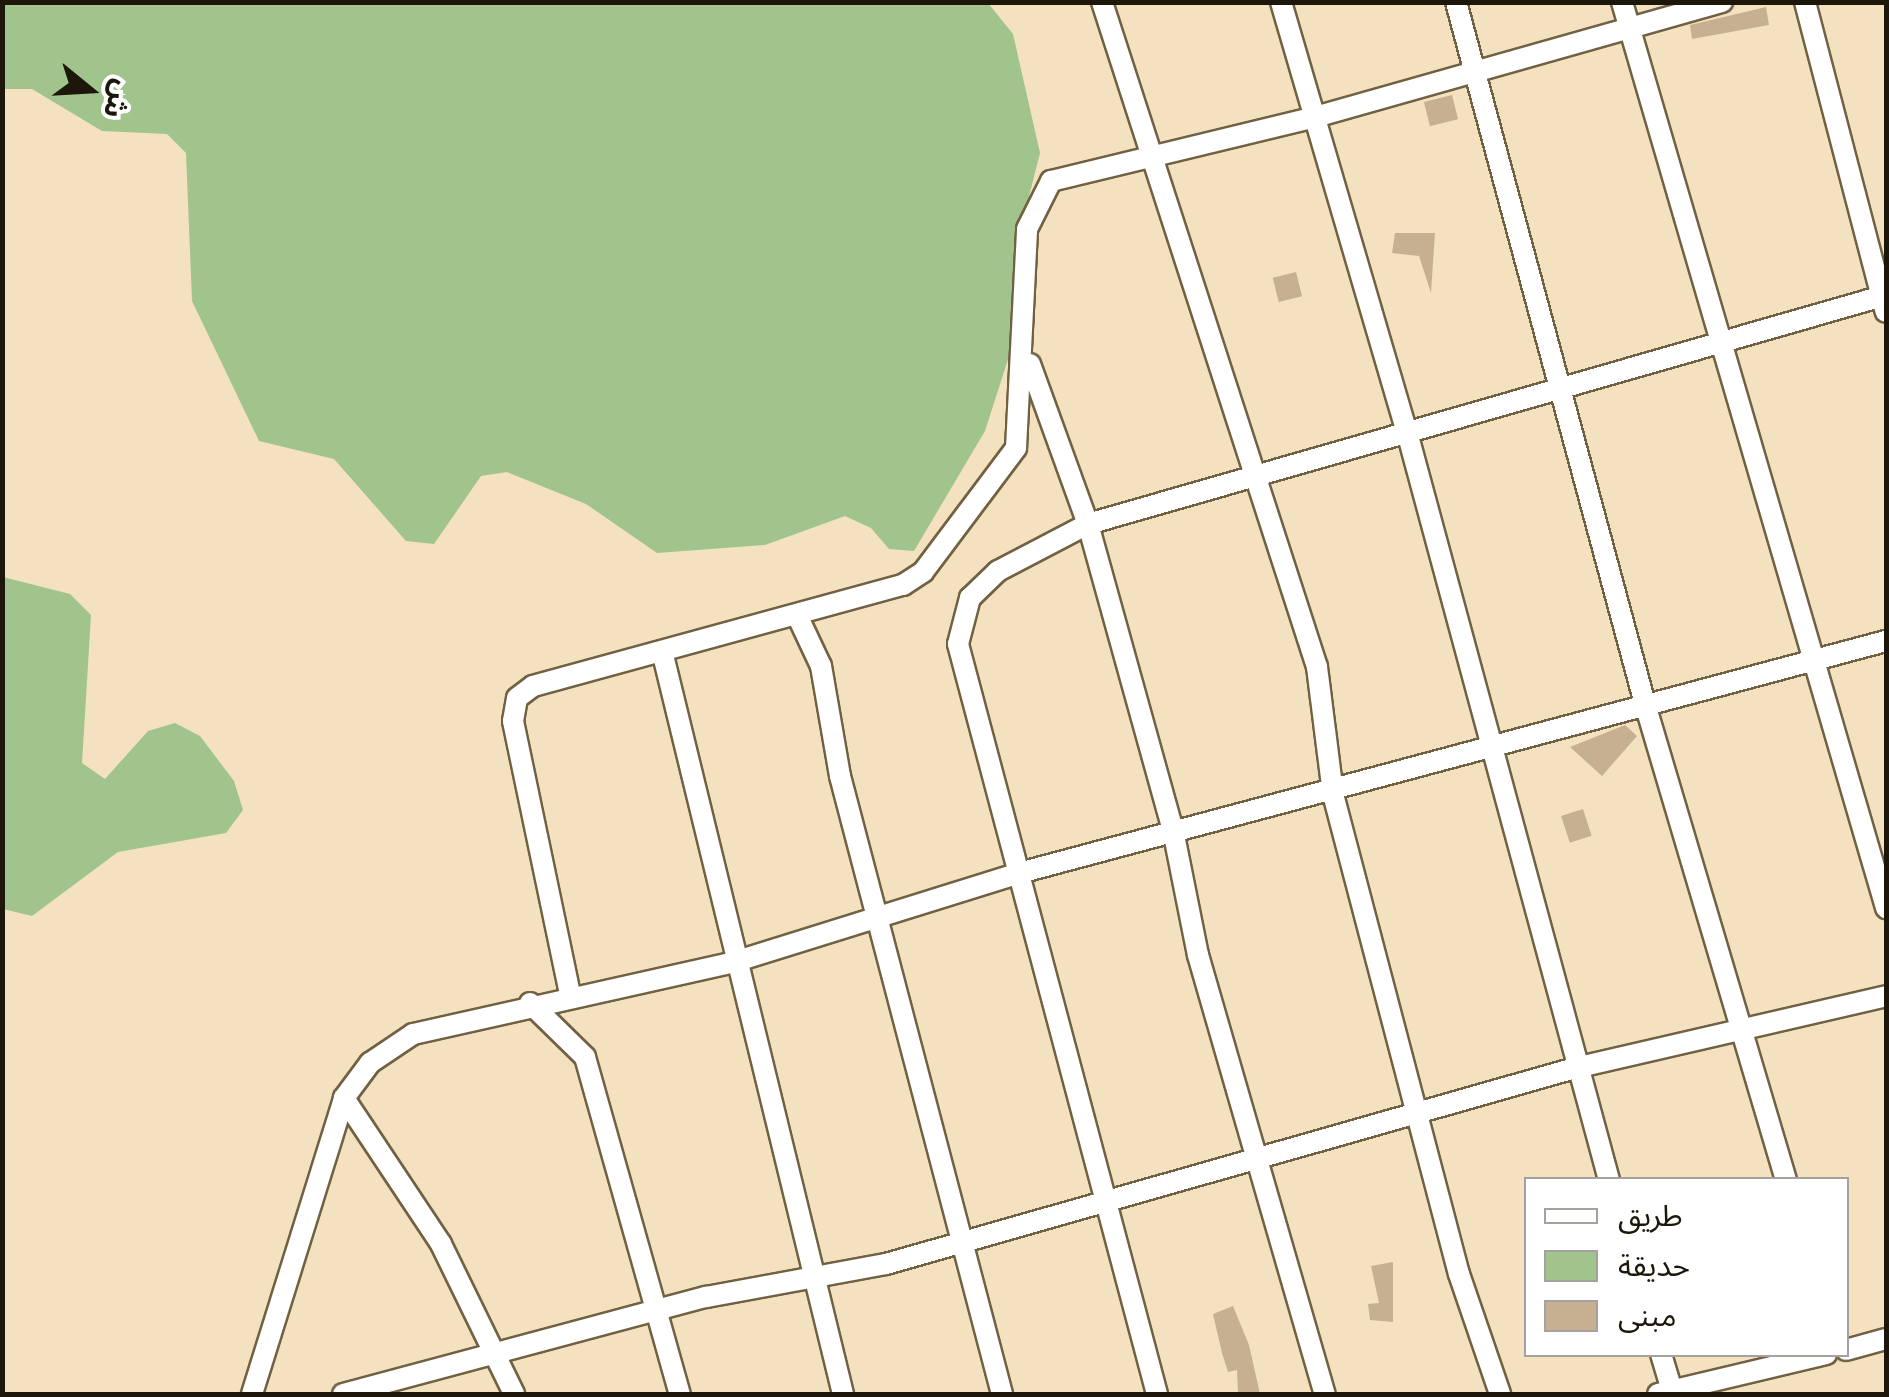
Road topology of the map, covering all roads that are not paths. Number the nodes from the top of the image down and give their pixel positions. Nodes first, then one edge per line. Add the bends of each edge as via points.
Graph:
1 (1102, 2) edge
2 (1282, 2) edge
3 (1456, 2) edge
4 (1622, 2) edge
5 (1722, 2) edge
6 (1805, 2) edge
7 (1629, 27) junction
8 (1477, 72) junction
9 (1319, 116) junction
10 (1153, 156) junction
11 (1885, 301) edge
12 (1725, 347) junction
13 (1026, 351) junction
14 (1566, 387) junction
15 (1408, 432) junction
16 (1252, 476) junction
17 (1088, 524) junction
18 (798, 615) junction
19 (1886, 641) edge
20 (663, 656) junction
21 (1816, 666) junction
22 (1646, 704) junction
23 (1493, 747) junction
24 (1333, 794) junction
25 (1174, 835) junction
26 (1023, 872) junction
27 (1886, 908) edge
28 (878, 920) junction
29 (734, 962) junction
30 (570, 994) junction
31 (1886, 996) edge
32 (530, 1002) junction
33 (1743, 1032) junction
34 (1575, 1068) junction
35 (344, 1098) junction
36 (1421, 1115) junction
37 (1256, 1160) junction
38 (1607, 1177) edge
39 (1785, 1177) edge
40 (1108, 1199) junction
41 (960, 1241) junction
42 (813, 1281) junction
43 (656, 1311) junction
44 (1886, 1339) edge
45 (1849, 1349) edge
46 (496, 1350) junction
47 (1662, 1357) edge
48 (1814, 1357) edge
49 (371, 1391) edge
50 (1668, 1393) edge
51 (252, 1394) edge
52 (343, 1394) edge
53 (514, 1394) edge
54 (680, 1394) edge
55 (843, 1394) edge
56 (1002, 1394) edge
57 (1157, 1394) edge
58 (1325, 1394) edge
59 (1500, 1394) edge

1 - 10 street
2 - 9 street
3 - 8 street
4 - 7 street
5 - 7 street
6 - 11 street
7 - 8 street
7 - 12 street
8 - 9 street
8 - 14 street
9 - 10 street
9 - 15 street
10 - 13 street via 1061,174 1040,192 1027,229
10 - 16 street
11 - 12 street
12 - 14 street
12 - 21 street
13 - 17 street
13 - 18 street via 1016,448 936,558 903,585
14 - 15 street
14 - 22 street
15 - 16 street
15 - 23 street
16 - 17 street
16 - 24 street via 1317,667
17 - 25 street
17 - 26 street via 998,571 970,598 960,622 958,644
18 - 20 street
18 - 28 street via 825,684
19 - 21 street
20 - 29 street
20 - 30 street via 533,686 517,698 513,721
21 - 22 street
21 - 27 street
22 - 23 street
22 - 33 street
23 - 24 street
23 - 34 street
24 - 25 street
24 - 36 street
25 - 26 street
25 - 37 street via 1198,955
26 - 28 street
26 - 40 street
28 - 29 street
28 - 41 street
29 - 30 street
29 - 42 street
30 - 32 street
31 - 33 street
32 - 35 street via 413,1034 370,1063
32 - 43 street via 585,1057
33 - 34 street
33 - 39 street
34 - 36 street
34 - 38 street
35 - 46 street via 441,1244
35 - 51 street
36 - 37 street
36 - 59 street via 1459,1274
37 - 40 street
37 - 58 street
40 - 41 street
40 - 57 street
41 - 42 street
41 - 56 street
42 - 43 street
42 - 55 street
43 - 46 street
43 - 54 street
44 - 45 street
46 - 49 street
46 - 53 street
47 - 50 street
48 - 50 street
49 - 52 street

